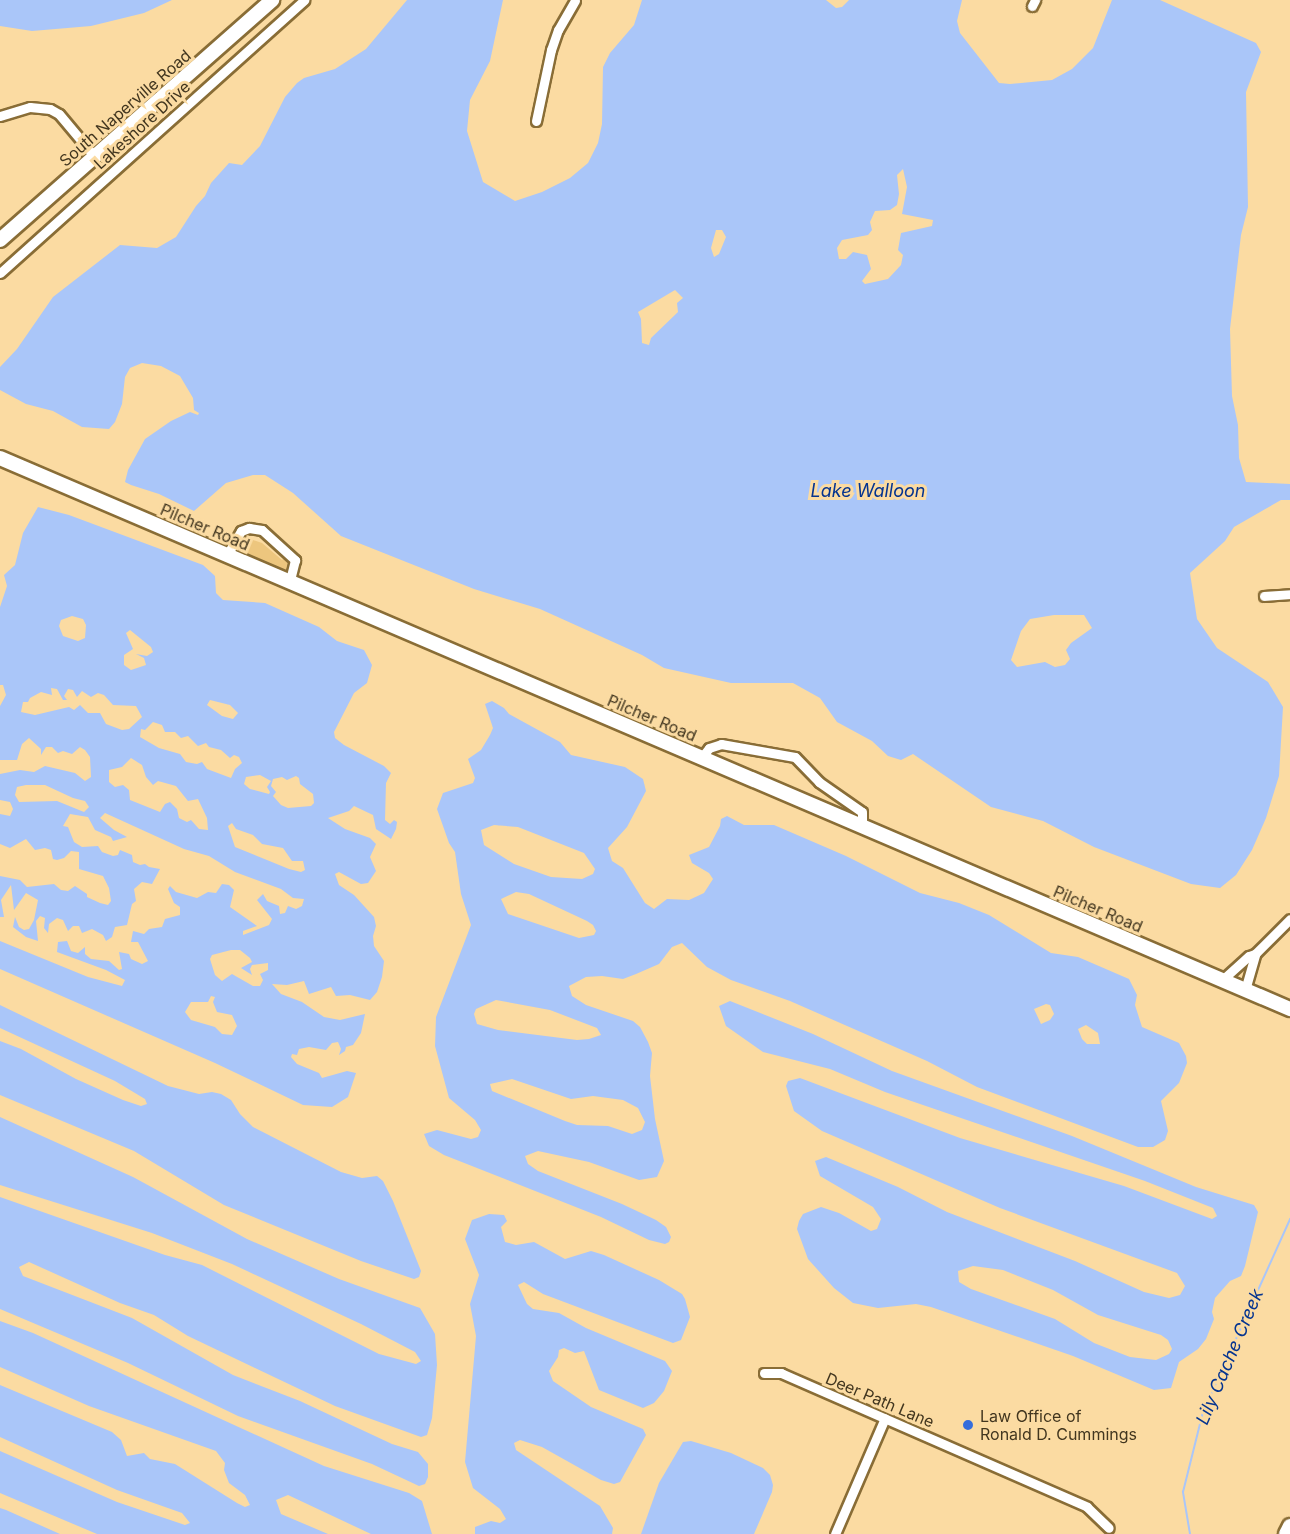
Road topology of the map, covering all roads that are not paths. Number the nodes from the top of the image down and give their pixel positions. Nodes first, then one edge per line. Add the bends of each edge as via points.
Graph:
1 (273, 0) edge
2 (304, 0) edge
3 (575, 0) edge
4 (0, 116) edge
5 (536, 121) dead end
6 (95, 157) junction
7 (0, 240) edge
8 (0, 273) edge
9 (0, 458) edge
10 (227, 555) junction
11 (290, 580) junction
12 (1290, 594) edge
13 (1264, 596) dead end
14 (702, 757) junction
15 (862, 826) junction
16 (1290, 919) edge
17 (1254, 954) junction
18 (1222, 980) junction
19 (1245, 990) junction
20 (1290, 1010) edge
21 (764, 1373) dead end
22 (885, 1418) junction
23 (1290, 1526) edge
24 (1109, 1528) dead end
25 (835, 1534) edge
26 (1286, 1534) edge

1 - 6 street, South Naperville Road
2 - 8 street, Lakeshore Drive
3 - 5 street via 551,50
4 - 6 street via 30,107 50,109 59,114
6 - 7 street, South Naperville Road
9 - 10 street, Pilcher Road
10 - 11 street, Pilcher Road
10 - 11 street via 241,531 262,530 295,560
11 - 14 street, Pilcher Road
12 - 13 street
14 - 15 street, Pilcher Road
14 - 15 street via 721,744 795,757 828,789 862,812
15 - 18 street, Pilcher Road
16 - 17 street
17 - 18 street
17 - 19 street
18 - 19 street, Pilcher Road
19 - 20 street, Pilcher Road
21 - 22 street, Deer Path Lane via 781,1373
22 - 24 street, Deer Path Lane via 1087,1507
22 - 25 street
23 - 26 street

